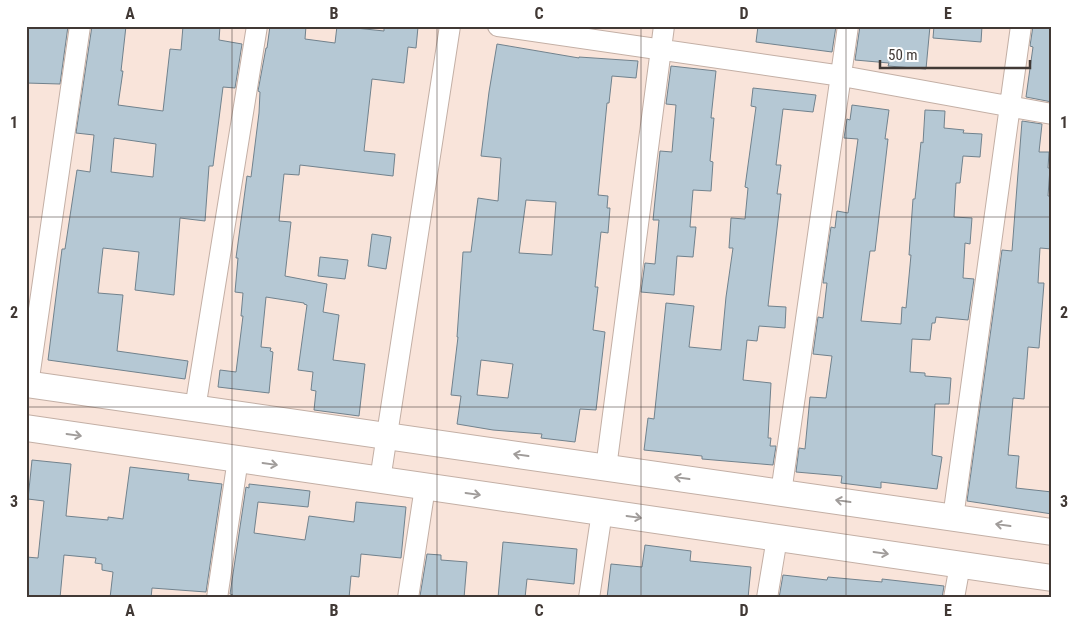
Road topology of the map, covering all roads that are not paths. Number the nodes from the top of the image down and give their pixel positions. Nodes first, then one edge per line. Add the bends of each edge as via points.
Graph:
1 (80, 26) edge
2 (257, 26) edge
3 (450, 26) edge
4 (498, 26) edge
5 (664, 26) edge
6 (848, 26) edge
7 (1021, 26) edge
8 (661, 50) junction
9 (842, 76) junction
10 (1010, 107) junction
11 (1052, 114) edge
12 (27, 384) edge
13 (195, 409) junction
14 (26, 428) edge
15 (387, 436) junction
16 (238, 459) junction
17 (606, 468) junction
18 (380, 480) junction
19 (425, 487) junction
20 (781, 492) junction
21 (602, 512) junction
22 (954, 518) junction
23 (1052, 532) edge
24 (777, 538) junction
25 (960, 564) junction
26 (1052, 578) edge
27 (217, 598) edge
28 (408, 598) edge
29 (589, 598) edge
30 (768, 598) edge
31 (954, 598) edge

1 - 12 street
2 - 13 street
3 - 15 street
4 - 8 street
5 - 8 street
6 - 9 street
7 - 10 street
8 - 9 street
8 - 17 street
9 - 10 street
9 - 20 street
10 - 11 street
10 - 22 street
12 - 13 main road
13 - 15 main road
14 -> 16 main road
17 -> 15 main road
15 - 18 street
16 -> 18 main road
16 - 27 street
20 -> 17 main road
18 - 19 main road
19 -> 21 main road
19 - 28 street
22 -> 20 main road
21 -> 24 main road
21 - 29 street
23 -> 22 main road
24 -> 25 main road
24 - 30 street
25 - 26 main road
25 - 31 street

